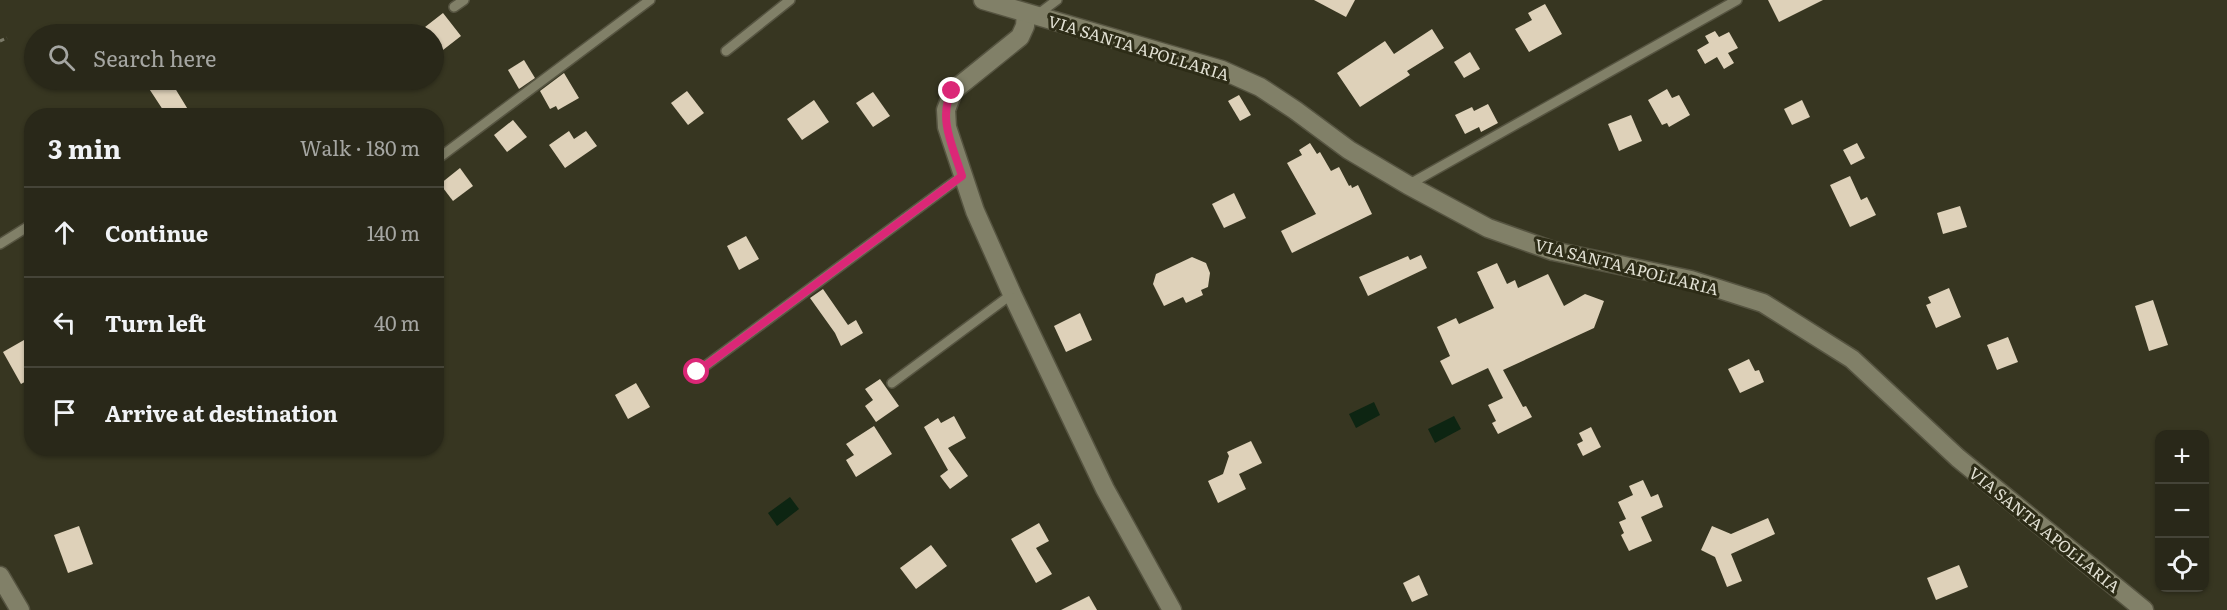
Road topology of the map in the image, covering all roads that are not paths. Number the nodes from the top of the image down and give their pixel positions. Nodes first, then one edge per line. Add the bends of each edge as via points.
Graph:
1 (464, 0) edge
2 (650, 0) edge
3 (790, 0) edge
4 (983, 0) edge
5 (1057, 0) edge
6 (1737, 0) edge
7 (454, 7) dead end
8 (1031, 14) junction
9 (726, 51) dead end
10 (444, 154) edge
11 (962, 176) junction
12 (1408, 185) junction
13 (24, 229) edge
14 (0, 244) edge
15 (1012, 294) junction
16 (697, 372) dead end
17 (892, 383) dead end
18 (0, 576) edge
19 (20, 610) edge
20 (1172, 610) edge
21 (2144, 610) edge

1 - 7 lane
2 - 10 lane
3 - 9 lane
4 - 8 street, VIA SANTA APOLLARIA
5 - 8 lane
6 - 12 lane
8 - 11 street via 1020,37 959,84 948,99 947,127
8 - 12 street, VIA SANTA APOLLARIA via 1222,70 1260,87 1349,150
11 - 15 street
11 - 16 lane
12 - 21 street, VIA SANTA APOLLARIA via 1488,228 1553,251 1691,280 1763,303 1852,359 1958,458
13 - 14 lane
15 - 17 lane
15 - 20 street via 1105,489
18 - 19 street

